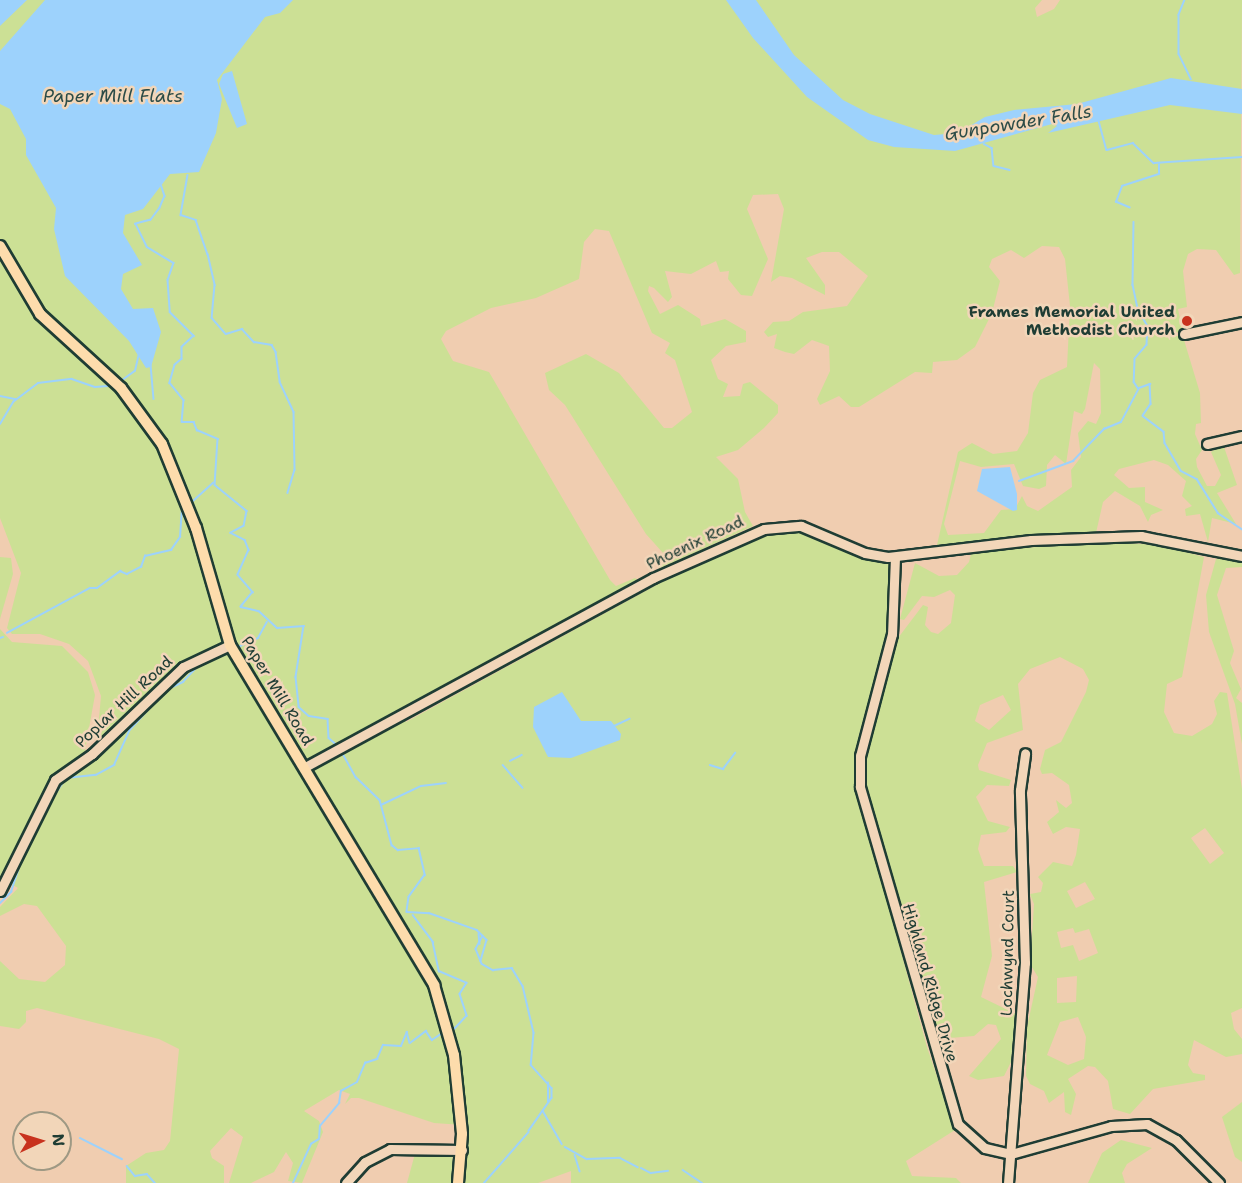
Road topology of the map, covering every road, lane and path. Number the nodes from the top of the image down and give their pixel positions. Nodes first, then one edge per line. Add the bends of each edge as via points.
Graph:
1 (0, 246) edge
2 (1242, 322) edge
3 (1184, 334) dead end
4 (1242, 436) edge
5 (1207, 444) dead end
6 (1242, 556) edge
7 (895, 557) junction
8 (230, 645) junction
9 (1025, 753) dead end
10 (305, 767) junction
11 (0, 891) edge
12 (462, 1150) junction
13 (1011, 1154) junction
14 (346, 1183) edge
15 (458, 1183) edge
16 (1008, 1183) edge
17 (1220, 1183) edge

1 - 8 main road, Paper Mill Road via 40,314 121,388 162,444 196,528
2 - 3 street
4 - 5 street
6 - 7 street, Phoenix Road via 1141,536 1031,540
7 - 10 street, Phoenix Road via 864,553 801,526 745,535 642,584
7 - 13 street, Highland Ridge Drive via 892,634 860,756 860,787 954,1114 977,1144
8 - 10 main road, Paper Mill Road
8 - 11 street, Poplar Hill Road via 183,667 140,704 99,748 55,780
9 - 13 street, Lochwynd Court via 1020,790 1025,961
10 - 12 main road, Paper Mill Road via 440,997 454,1055
12 - 14 street via 410,1147 381,1152 359,1167
12 - 15 main road, Paper Mill Road
13 - 16 street, Lochwynd Court
13 - 17 street via 1111,1126 1147,1124 1176,1140

